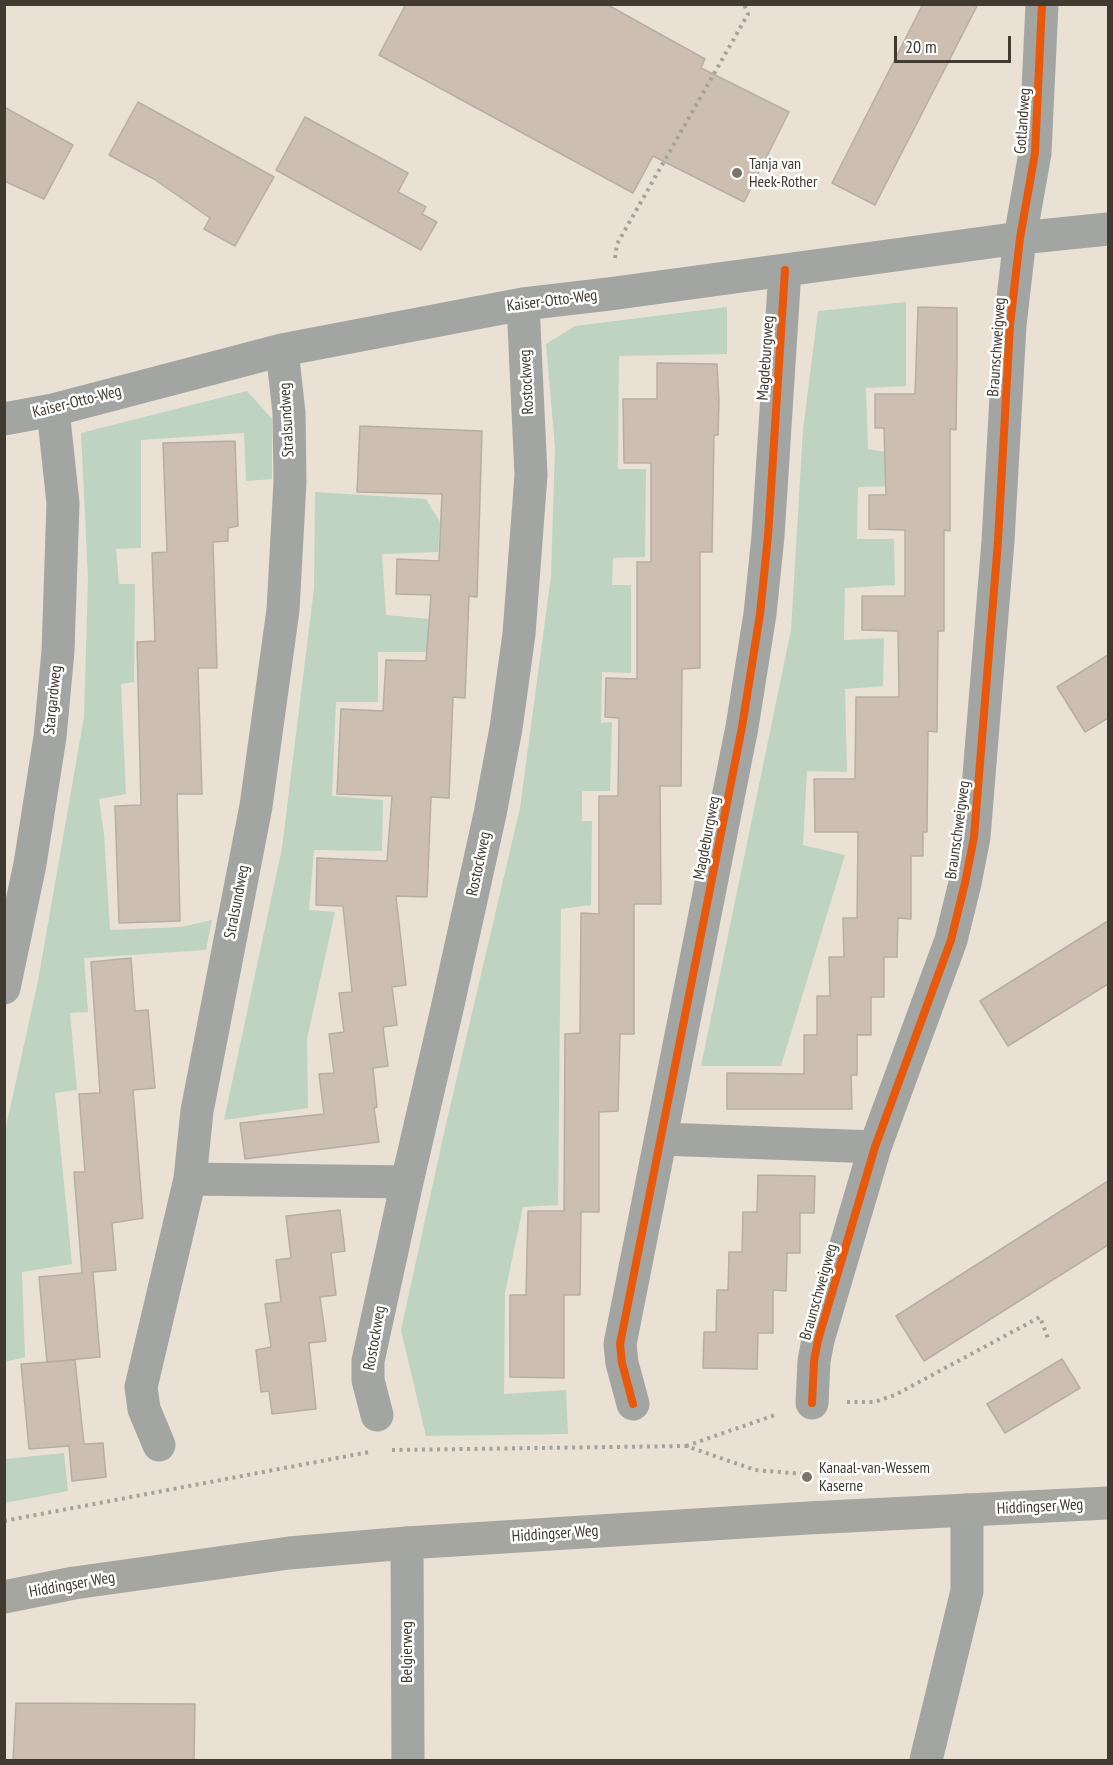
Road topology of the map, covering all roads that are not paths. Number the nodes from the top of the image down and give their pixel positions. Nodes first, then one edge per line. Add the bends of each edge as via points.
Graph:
1 (1042, 4) edge
2 (1108, 229) edge
3 (1020, 238) junction
4 (785, 270) junction
5 (524, 304) junction
6 (282, 350) junction
7 (53, 410) junction
8 (4, 419) edge
9 (4, 988) edge
10 (662, 1139) junction
11 (875, 1147) junction
12 (190, 1179) junction
13 (406, 1182) junction
14 (812, 1403) road end
15 (633, 1404) dead end
16 (378, 1415) dead end
17 (159, 1445) dead end
18 (1108, 1503) edge
19 (967, 1510) junction
20 (407, 1543) junction
21 (4, 1597) edge
22 (408, 1761) edge
23 (926, 1761) edge

1 - 3 street, Gotlandweg via 1035,153
2 - 3 street, Kaiser-Otto-Weg
3 - 4 street, Kaiser-Otto-Weg
3 - 11 street, Braunschweigweg via 1010,325 998,541 974,837 951,940
4 - 5 street, Kaiser-Otto-Weg
4 - 10 street, Magdeburgweg via 768,536 751,678
5 - 6 street, Kaiser-Otto-Weg
5 - 13 street, Rostockweg via 531,475 519,634 490,814
6 - 7 street, Kaiser-Otto-Weg
6 - 12 street, Stralsundweg via 289,413 290,482 283,610 256,806 197,1111
7 - 8 street, Kaiser-Otto-Weg
7 - 9 street, Stargardweg via 63,503 57,661 50,737 30,864
10 - 11 street
10 - 15 street, Magdeburgweg via 621,1344
11 - 14 street, Braunschweigweg via 818,1341
12 - 13 street
12 - 17 street, Stralsundweg via 141,1387 144,1409
13 - 16 street, Rostockweg via 368,1361 368,1380
18 - 19 main road, Hiddingser Weg
19 - 20 main road, Hiddingser Weg
19 - 23 street via 967,1591
20 - 21 main road, Hiddingser Weg via 289,1553 74,1583
20 - 22 street, Belgierweg

